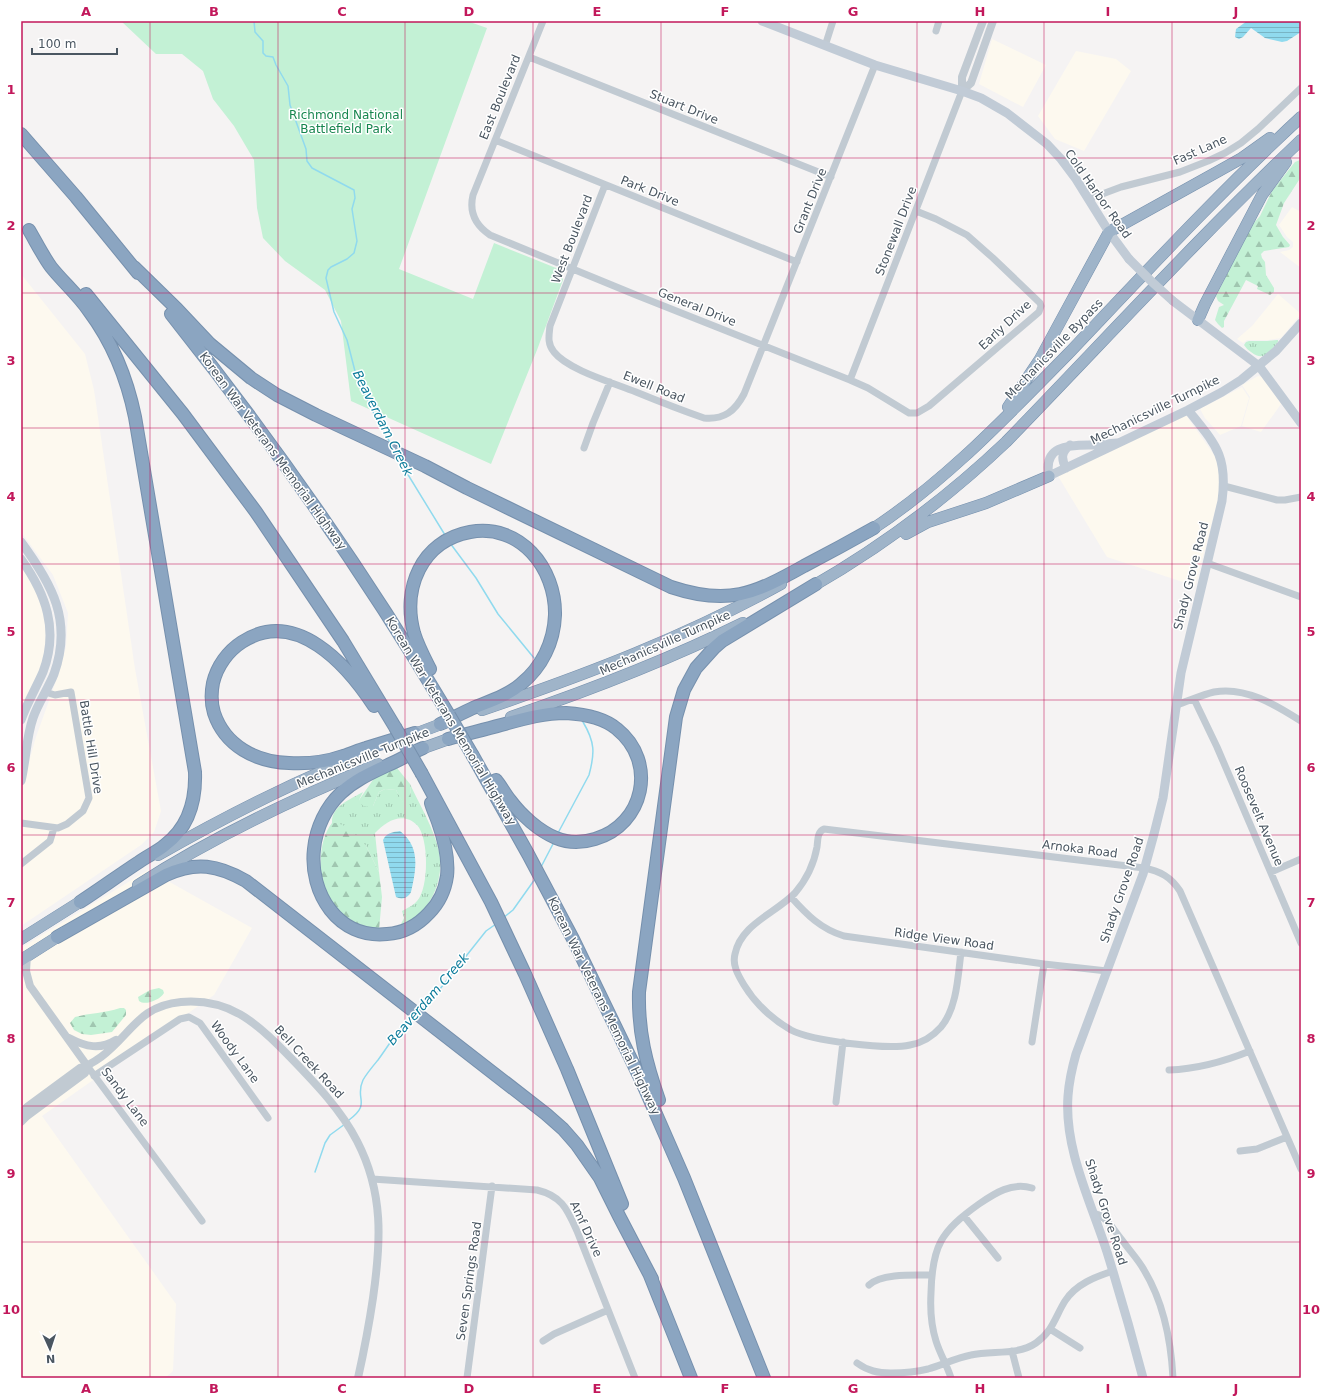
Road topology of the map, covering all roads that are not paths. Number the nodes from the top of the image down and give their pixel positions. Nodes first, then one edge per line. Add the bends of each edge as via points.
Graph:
1 (543, 21) edge
2 (762, 21) edge
3 (833, 21) edge
4 (939, 21) edge
5 (983, 21) edge
6 (993, 21) edge
7 (936, 31) dead end
8 (825, 46) junction
9 (528, 57) junction
10 (875, 65) junction
11 (1301, 88) edge
12 (962, 91) junction
13 (1301, 112) edge
14 (1301, 117) edge
15 (21, 134) edge
16 (495, 140) junction
17 (1301, 140) edge
18 (1301, 147) edge
19 (831, 177) junction
20 (478, 182) joint
21 (605, 185) junction
22 (1088, 199) junction
23 (916, 211) junction
24 (25, 226) edge
25 (1109, 232) junction
26 (797, 262) junction
27 (134, 267) junction
28 (572, 269) junction
29 (560, 300) joint
30 (1198, 320) junction
31 (1301, 323) edge
32 (764, 345) junction
33 (1259, 366) junction
34 (850, 380) junction
35 (610, 382) junction
36 (946, 392) joint
37 (1188, 410) junction
38 (1301, 424) edge
39 (1118, 443) junction
40 (1070, 445) junction
41 (584, 448) dead end
42 (1066, 468) junction
43 (1049, 476) junction
44 (940, 478) junction
45 (1224, 486) junction
46 (1301, 497) edge
47 (874, 528) junction
48 (21, 542) edge
49 (21, 559) edge
50 (1207, 563) junction
51 (841, 570) junction
52 (804, 572) joint
53 (816, 584) junction
54 (1301, 597) edge
55 (436, 690) junction
56 (45, 692) junction
57 (1194, 699) junction
58 (1176, 705) junction
59 (21, 720) edge
60 (389, 720) junction
61 (1301, 721) edge
62 (440, 724) junction
63 (415, 733) junction
64 (448, 739) junction
65 (423, 748) junction
66 (474, 757) junction
67 (424, 778) junction
68 (21, 781) edge
69 (21, 823) edge
70 (54, 828) junction
71 (1301, 859) edge
72 (21, 864) edge
73 (1144, 868) junction
74 (1271, 872) junction
75 (791, 897) junction
76 (80, 902) junction
77 (57, 937) junction
78 (21, 939) edge
79 (1301, 943) edge
80 (961, 952) junction
81 (24, 957) edge
82 (1044, 964) junction
83 (1107, 971) junction
84 (21, 980) edge
85 (30, 986) junction
86 (124, 1035) junction
87 (66, 1037) junction
88 (843, 1042) junction
89 (1032, 1042) dead end
90 (1250, 1052) junction
91 (88, 1067) junction
92 (1169, 1070) dead end
93 (94, 1076) junction
94 (836, 1102) dead end
95 (21, 1113) edge
96 (268, 1118) dead end
97 (21, 1122) edge
98 (1287, 1137) junction
99 (1240, 1151) dead end
100 (1301, 1169) edge
101 (684, 1178) junction
102 (372, 1179) junction
103 (492, 1186) junction
104 (1032, 1188) dead end
105 (1094, 1214) junction
106 (964, 1216) junction
107 (202, 1221) dead end
108 (998, 1258) dead end
109 (1113, 1271) junction
110 (932, 1275) junction
111 (652, 1279) junction
112 (869, 1285) dead end
113 (608, 1310) junction
114 (1050, 1329) junction
115 (544, 1341) dead end
116 (1080, 1348) dead end
117 (1012, 1351) junction
118 (857, 1363) dead end
119 (945, 1363) junction
120 (358, 1378) edge
121 (467, 1378) edge
122 (635, 1378) edge
123 (691, 1378) edge
124 (764, 1378) edge
125 (951, 1378) edge
126 (1018, 1378) edge
127 (1143, 1378) edge
128 (1173, 1378) edge

1 - 9 street, East Boulevard
2 - 8 main road, Cold Harbor Road
3 - 8 street
4 - 7 street
5 - 12 street via 962,77
6 - 12 street via 971,83
8 - 10 main road, Cold Harbor Road
9 - 16 street, East Boulevard
9 - 19 street, Stuart Drive
10 - 12 main road, Cold Harbor Road
10 - 19 street, Grant Drive
11 - 22 street, Fast Lane via 1241,143 1208,162
12 - 22 main road, Cold Harbor Road via 997,106 1047,144 1061,158
12 - 23 street, Stonewall Drive
13 - 25 highway via 1242,158
14 - 44 highway, Mechanicsville Bypass via 1188,229 999,424
15 - 27 highway, Korean War Veterans Memorial Highway
16 - 20 street, East Boulevard
16 - 21 street, Park Drive
17 - 51 highway via 981,466 905,528
18 - 30 highway via 1262,195
19 - 26 street, Grant Drive
20 - 28 street, General Drive via 471,208 476,221 484,231
21 - 26 street, Park Drive
21 - 28 street, West Boulevard
22 - 25 main road, Cold Harbor Road
23 - 34 street, Stonewall Drive
23 - 36 street, Early Drive via 967,235 1040,303 1041,310
24 - 60 highway via 88,296 150,371 224,468 310,591
24 - 76 highway via 50,266 96,321 118,358 126,382 136,424 195,772 192,807 179,832 165,845
25 - 30 main road, Cold Harbor Road, bridge via 1129,259 1152,282
25 - 44 highway via 1024,385 1000,417
26 - 32 street, Grant Drive
27 - 47 highway via 210,344 251,378 293,404 678,589 702,595 728,596 756,591
27 - 55 highway, Korean War Veterans Memorial Highway via 284,462
28 - 29 street, West Boulevard
28 - 32 street, General Drive
29 - 35 street, Ewell Road via 548,336 553,351 571,365
30 - 33 main road, Cold Harbor Road
31 - 33 main road, Mechanicsville Turnpike
32 - 34 street, General Drive
32 - 35 street, Ewell Road via 740,402 728,414 717,418 704,418
33 - 37 main road, Mechanicsville Turnpike via 1222,392
33 - 38 main road, Cold Harbor Road
34 - 36 street, General Drive via 913,413 929,406
35 - 41 street
37 - 39 main road, Mechanicsville Turnpike
37 - 45 main road, Shady Grove Road via 1217,448 1223,465
39 - 40 main road
39 - 42 main road, Mechanicsville Turnpike
40 - 42 main road via 1062,456
40 - 43 main road via 1059,449 1052,456 1048,467
42 - 43 main road, Mechanicsville Turnpike
43 - 51 highway via 1002,497 928,522
44 - 47 highway, Mechanicsville Bypass
45 - 46 street via 1277,500
45 - 50 main road, Shady Grove Road
47 - 52 highway, Mechanicsville Bypass
48 - 56 main road via 38,564 55,597 60,620 59,656 54,675
49 - 59 main road via 43,595 50,637 45,666
50 - 54 street
50 - 58 main road, Shady Grove Road via 1189,635
51 - 53 highway, Mechanicsville Turnpike
52 - 62 highway, Mechanicsville Turnpike via 709,621 638,653 553,686
53 - 64 highway, Mechanicsville Turnpike via 739,625 654,664 560,701
53 - 101 highway via 714,648 689,679 676,717 640,973 638,1006 640,1034 648,1068
55 - 62 highway via 430,668 414,632 410,611 414,580 432,552 449,539 478,531 495,532 511,538 529,549 538,560 548,577 554,595 553,632 547,651 539,665 521,684 498,699
55 - 66 highway, Korean War Veterans Memorial Highway, bridge
56 - 68 main road via 31,723
56 - 70 street, Battle Hill Drive via 55,695 71,692 89,798 83,812 67,824
57 - 58 street
57 - 61 street via 1214,692 1245,693
57 - 74 street, Roosevelt Avenue via 1214,739
58 - 73 main road, Shady Grove Road via 1163,798
60 - 63 highway via 377,710 361,687 336,660 315,643 291,633 263,633 246,639 225,658 213,684 213,709 224,732 235,745 263,759 288,763 329,760
60 - 67 highway, bridge
62 - 63 highway, Mechanicsville Turnpike
63 - 76 highway, Mechanicsville Turnpike via 330,768 254,804 193,835
64 - 65 highway, Mechanicsville Turnpike
64 - 66 highway via 526,718 556,713 591,717 616,728 633,747 639,761 641,782 638,800 629,816 616,830 601,838 582,842 563,840 542,830 517,809
65 - 67 highway via 371,772 352,784 332,803 321,822 313,856 315,879 324,901 334,915 346,925 373,934 394,934 412,927 427,916 438,902 445,886 447,861 442,833 432,809
65 - 77 highway, Mechanicsville Turnpike via 330,783 246,823 162,870
66 - 101 highway, Korean War Veterans Memorial Highway via 550,893 607,1006
67 - 111 highway via 512,945 573,1083
69 - 70 street
70 - 72 street via 50,841
71 - 74 street
73 - 75 street, Arnoka Road via 822,830 812,866
73 - 83 main road, Shady Grove Road
73 - 90 street, Arnoka Road via 1165,875 1180,891
74 - 79 street, Roosevelt Avenue
75 - 80 street, Ridge View Road via 815,922 844,936
75 - 88 street via 739,941 734,956 736,970 753,998 779,1022 798,1033
76 - 78 highway, Mechanicsville Turnpike
77 - 81 highway, Mechanicsville Turnpike
77 - 111 highway via 178,869 214,867 246,881 546,1114 563,1130 600,1178
80 - 82 street, Ridge View Road
80 - 88 street via 951,1009 944,1023 934,1034 920,1042 903,1046
81 - 85 street, Sandy Lane
82 - 83 street, Ridge View Road
82 - 89 street
83 - 105 main road, Shady Grove Road via 1076,1054 1068,1096 1072,1145
84 - 85 street, Sandy Lane
85 - 87 street, Sandy Lane
86 - 87 street via 109,1044 97,1047 85,1046
86 - 91 street, Bell Creek Road
86 - 102 street, Bell Creek Road via 143,1016 164,1005 205,1002 238,1012 260,1027 330,1101 357,1140
87 - 91 street, Sandy Lane
88 - 94 street
90 - 92 street via 1197,1068
90 - 98 street, Arnoka Road
91 - 93 street, Sandy Lane
91 - 95 street, Bell Creek Road via 80,1068
91 - 97 street, Bell Creek Road via 85,1073
93 - 96 street, Woody Lane via 180,1018 189,1017 200,1023
93 - 107 street, Sandy Lane
98 - 99 street via 1257,1149
98 - 100 street, Arnoka Road
101 - 124 highway, Korean War Veterans Memorial Highway
102 - 103 street, Amf Drive
102 - 120 street, Bell Creek Road via 378,1210 378,1265
103 - 113 street, Amf Drive via 543,1192 552,1195 563,1204 577,1231
103 - 121 street, Seven Springs Road
104 - 106 street via 1008,1188 987,1198
105 - 109 main road, Shady Grove Road
105 - 128 street via 1102,1216 1116,1232 1150,1281 1168,1331
106 - 108 street
106 - 110 street via 940,1242 934,1258
109 - 114 street via 1075,1289 1064,1302
109 - 127 main road, Shady Grove Road
110 - 112 street via 885,1278
110 - 119 street via 931,1320 936,1342
111 - 123 highway
113 - 115 street
113 - 122 street, Amf Drive
114 - 116 street
114 - 117 street via 1037,1342
117 - 119 street via 970,1355
117 - 126 street
118 - 119 street via 873,1372 900,1373 917,1372
119 - 125 street

